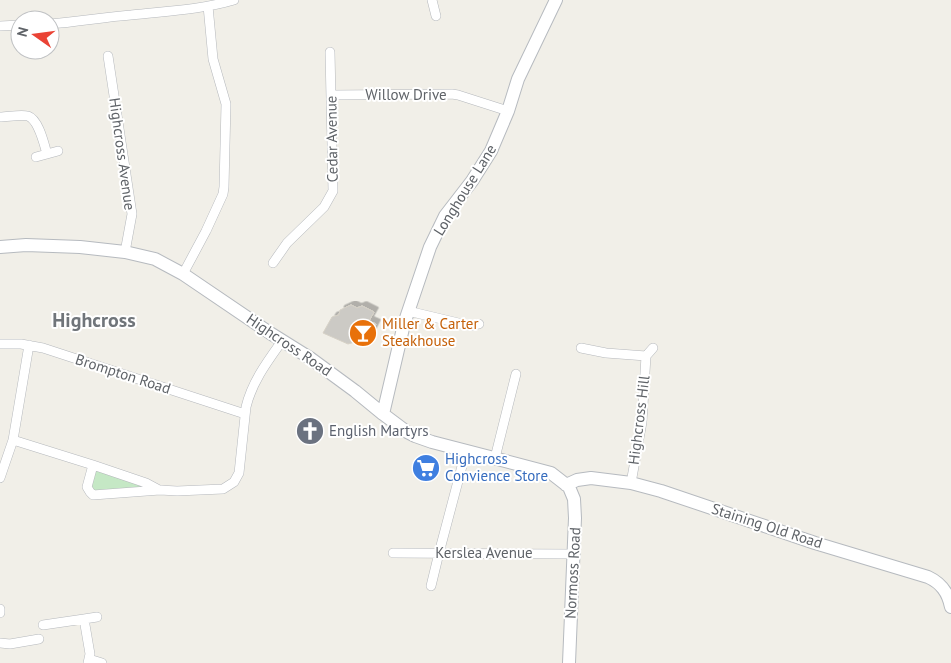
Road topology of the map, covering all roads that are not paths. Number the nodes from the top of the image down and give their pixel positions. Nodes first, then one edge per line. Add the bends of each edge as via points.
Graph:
1 (234, 0) edge
2 (432, 0) edge
3 (556, 0) edge
4 (208, 6) junction
5 (436, 16) dead end
6 (60, 23) edge
7 (330, 52) dead end
8 (108, 56) dead end
9 (332, 95) junction
10 (508, 111) junction
11 (0, 117) edge
12 (58, 151) dead end
13 (47, 154) junction
14 (36, 157) dead end
15 (0, 246) edge
16 (125, 252) junction
17 (273, 263) dead end
18 (183, 274) junction
19 (408, 311) junction
20 (479, 324) dead end
21 (282, 341) junction
22 (0, 344) edge
23 (29, 345) junction
24 (582, 348) dead end
25 (653, 348) dead end
26 (646, 356) junction
27 (516, 374) dead end
28 (245, 414) junction
29 (383, 414) junction
30 (12, 440) junction
31 (466, 451) junction
32 (495, 458) junction
33 (93, 465) junction
34 (0, 478) edge
35 (631, 483) junction
36 (566, 485) junction
37 (160, 490) junction
38 (393, 552) dead end
39 (439, 553) junction
40 (574, 554) junction
41 (431, 586) dead end
42 (951, 607) edge
43 (0, 609) edge
44 (0, 613) edge
45 (97, 617) dead end
46 (84, 619) junction
47 (43, 625) dead end
48 (0, 632) edge
49 (39, 639) dead end
50 (1, 642) edge
51 (89, 661) edge
52 (102, 663) edge
53 (569, 663) edge

1 - 4 street
2 - 5 street
3 - 10 street, Longhouse Lane via 518,79
4 - 6 street
4 - 18 street via 213,59 226,104 224,187
7 - 9 street, Cedar Avenue
8 - 16 street, Highcross Avenue via 132,214
9 - 10 street, Willow Drive via 452,94
9 - 17 street, Cedar Avenue via 333,191 324,207
10 - 19 street, Longhouse Lane via 491,152 436,233
11 - 13 street via 29,116 35,122
12 - 13 street
13 - 14 street
15 - 16 street, Highcross Road via 80,247
16 - 18 street, Highcross Road via 155,259
18 - 21 street, Highcross Road
19 - 20 street via 471,326
19 - 29 street, Longhouse Lane
21 - 28 street via 254,383
21 - 29 street, Highcross Road via 310,358
22 - 23 street, Brompton Road
23 - 28 street, Brompton Road
23 - 30 street
24 - 26 street, Highcross Hill
25 - 26 street, Highcross Hill
26 - 35 street, Highcross Hill via 642,422
27 - 32 street
28 - 37 street via 239,473 234,482 223,489
29 - 31 street, Highcross Road via 415,436
30 - 33 street
30 - 34 street
31 - 32 street, Highcross Road
31 - 39 street
32 - 36 street, Highcross Road via 551,474
33 - 37 street
33 - 37 street via 88,487 94,495
35 - 36 street, Staining Old Road via 591,478
35 - 42 street, Staining Old Road via 928,577 945,590
36 - 40 street, Normoss Road via 575,507
38 - 39 street, Kerslea Avenue
39 - 40 street, Kerslea Avenue
39 - 41 street
40 - 53 street, Normoss Road
43 - 44 street
45 - 46 street
46 - 47 street
46 - 51 street
48 - 50 street
49 - 50 street via 10,644
51 - 52 street

